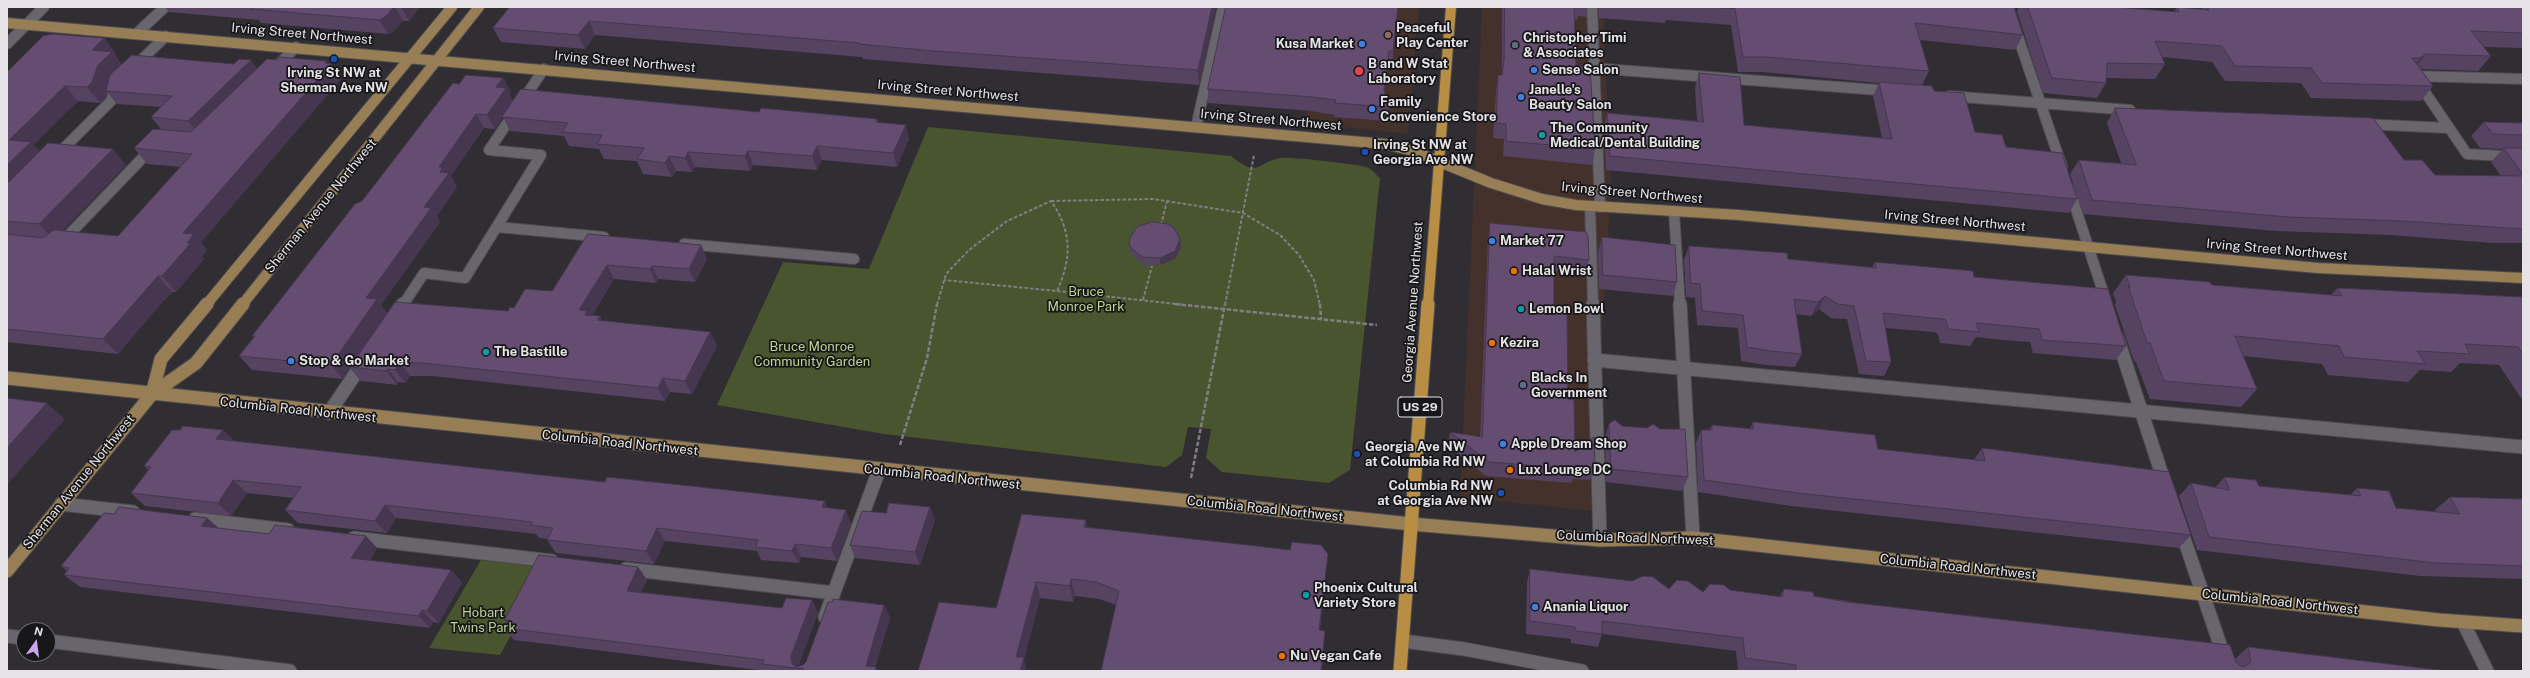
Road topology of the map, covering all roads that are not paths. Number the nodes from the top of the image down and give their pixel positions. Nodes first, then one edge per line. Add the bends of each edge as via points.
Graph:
1 (44, 7) edge
2 (165, 7) edge
3 (452, 7) edge
4 (479, 7) edge
5 (1223, 7) edge
6 (1451, 7) edge
7 (1592, 7) edge
8 (2008, 7) edge
9 (7, 23) edge
10 (27, 24) junction
11 (136, 34) junction
12 (166, 36) junction
13 (7, 44) edge
14 (296, 47) junction
15 (411, 57) junction
16 (438, 60) junction
17 (1593, 68) junction
18 (544, 69) junction
19 (268, 74) edge
20 (2523, 79) edge
21 (1900, 92) edge
22 (1939, 95) edge
23 (2041, 103) junction
24 (2141, 111) edge
25 (2353, 124) edge
26 (1196, 127) junction
27 (2448, 128) junction
28 (163, 137) edge
29 (2523, 157) edge
30 (1439, 163) junction
31 (45, 166) edge
32 (1595, 206) junction
33 (1674, 212) junction
34 (497, 228) junction
35 (616, 238) edge
36 (671, 243) edge
37 (50, 246) edge
38 (2089, 247) junction
39 (854, 259) dead end
40 (2523, 278) edge
41 (388, 326) edge
42 (370, 352) edge
43 (1594, 360) junction
44 (1685, 370) junction
45 (7, 378) edge
46 (152, 394) junction
47 (2140, 412) junction
48 (329, 413) junction
49 (2523, 447) edge
50 (879, 470) junction
51 (2171, 500) edge
52 (61, 504) junction
53 (148, 514) edge
54 (2176, 515) edge
55 (179, 518) edge
56 (1411, 524) junction
57 (305, 532) edge
58 (337, 536) edge
59 (1693, 538) junction
60 (1600, 540) junction
61 (565, 562) edge
62 (613, 568) edge
63 (7, 571) edge
64 (834, 593) junction
65 (2202, 593) junction
66 (2463, 622) junction
67 (2523, 626) edge
68 (821, 629) edge
69 (1403, 641) junction
70 (56, 642) edge
71 (290, 671) edge
72 (1400, 671) edge
73 (1582, 671) edge
74 (2229, 671) edge
75 (2487, 671) edge

1 - 10 street
2 - 11 street
3 - 15 main road, Sherman Avenue Northwest
4 - 16 main road, Sherman Avenue Northwest
5 - 26 street
6 - 30 highway, Georgia Avenue Northwest / US 29
7 - 17 street
8 - 23 street
9 - 10 main road, Irving Street Northwest
10 - 11 main road, Irving Street Northwest
10 - 13 street
11 - 12 main road, Irving Street Northwest
12 - 14 main road, Irving Street Northwest
12 - 31 street via 115,85 111,101
14 - 15 main road, Irving Street Northwest
14 - 19 street
15 - 16 main road, Irving Street Northwest
15 - 46 main road, Sherman Avenue Northwest via 161,359
16 - 18 main road, Irving Street Northwest
16 - 46 main road, Sherman Avenue Northwest via 196,363
17 - 21 street
17 - 32 street
18 - 26 main road, Irving Street Northwest
18 - 34 street via 489,150 541,155
20 - 27 street via 2414,76
22 - 23 street
23 - 24 street
23 - 38 street
25 - 27 street
26 - 30 main road, Irving Street Northwest via 1384,144 1413,151
27 - 29 street via 2467,154
28 - 37 street via 58,247
30 - 32 main road, Irving Street Northwest via 1525,194
30 - 56 highway, Georgia Avenue Northwest / US 29
32 - 33 main road, Irving Street Northwest
32 - 43 street
33 - 38 main road, Irving Street Northwest
33 - 44 street
34 - 35 street
34 - 41 street via 465,278 424,273
36 - 39 street
38 - 40 main road, Irving Street Northwest via 2318,268
38 - 47 street
42 - 48 street
43 - 44 street
43 - 60 street
44 - 47 street
44 - 59 street
45 - 46 main road, Columbia Road Northwest
46 - 48 main road, Columbia Road Northwest
46 - 52 main road, Sherman Avenue Northwest
47 - 49 street
47 - 51 street
48 - 50 main road, Columbia Road Northwest
50 - 56 main road, Columbia Road Northwest
50 - 64 street
52 - 53 street
52 - 63 main road, Sherman Avenue Northwest
54 - 65 street
55 - 57 street
56 - 60 main road, Columbia Road Northwest
56 - 69 highway, Georgia Avenue Northwest / US 29
58 - 61 street
59 - 60 main road, Columbia Road Northwest
59 - 65 main road, Columbia Road Northwest
62 - 64 street
64 - 68 street
65 - 66 main road, Columbia Road Northwest
65 - 74 street
66 - 67 main road, Columbia Road Northwest
66 - 75 street
69 - 72 highway, Georgia Avenue Northwest / US 29
69 - 73 street via 1464,649
70 - 71 street

